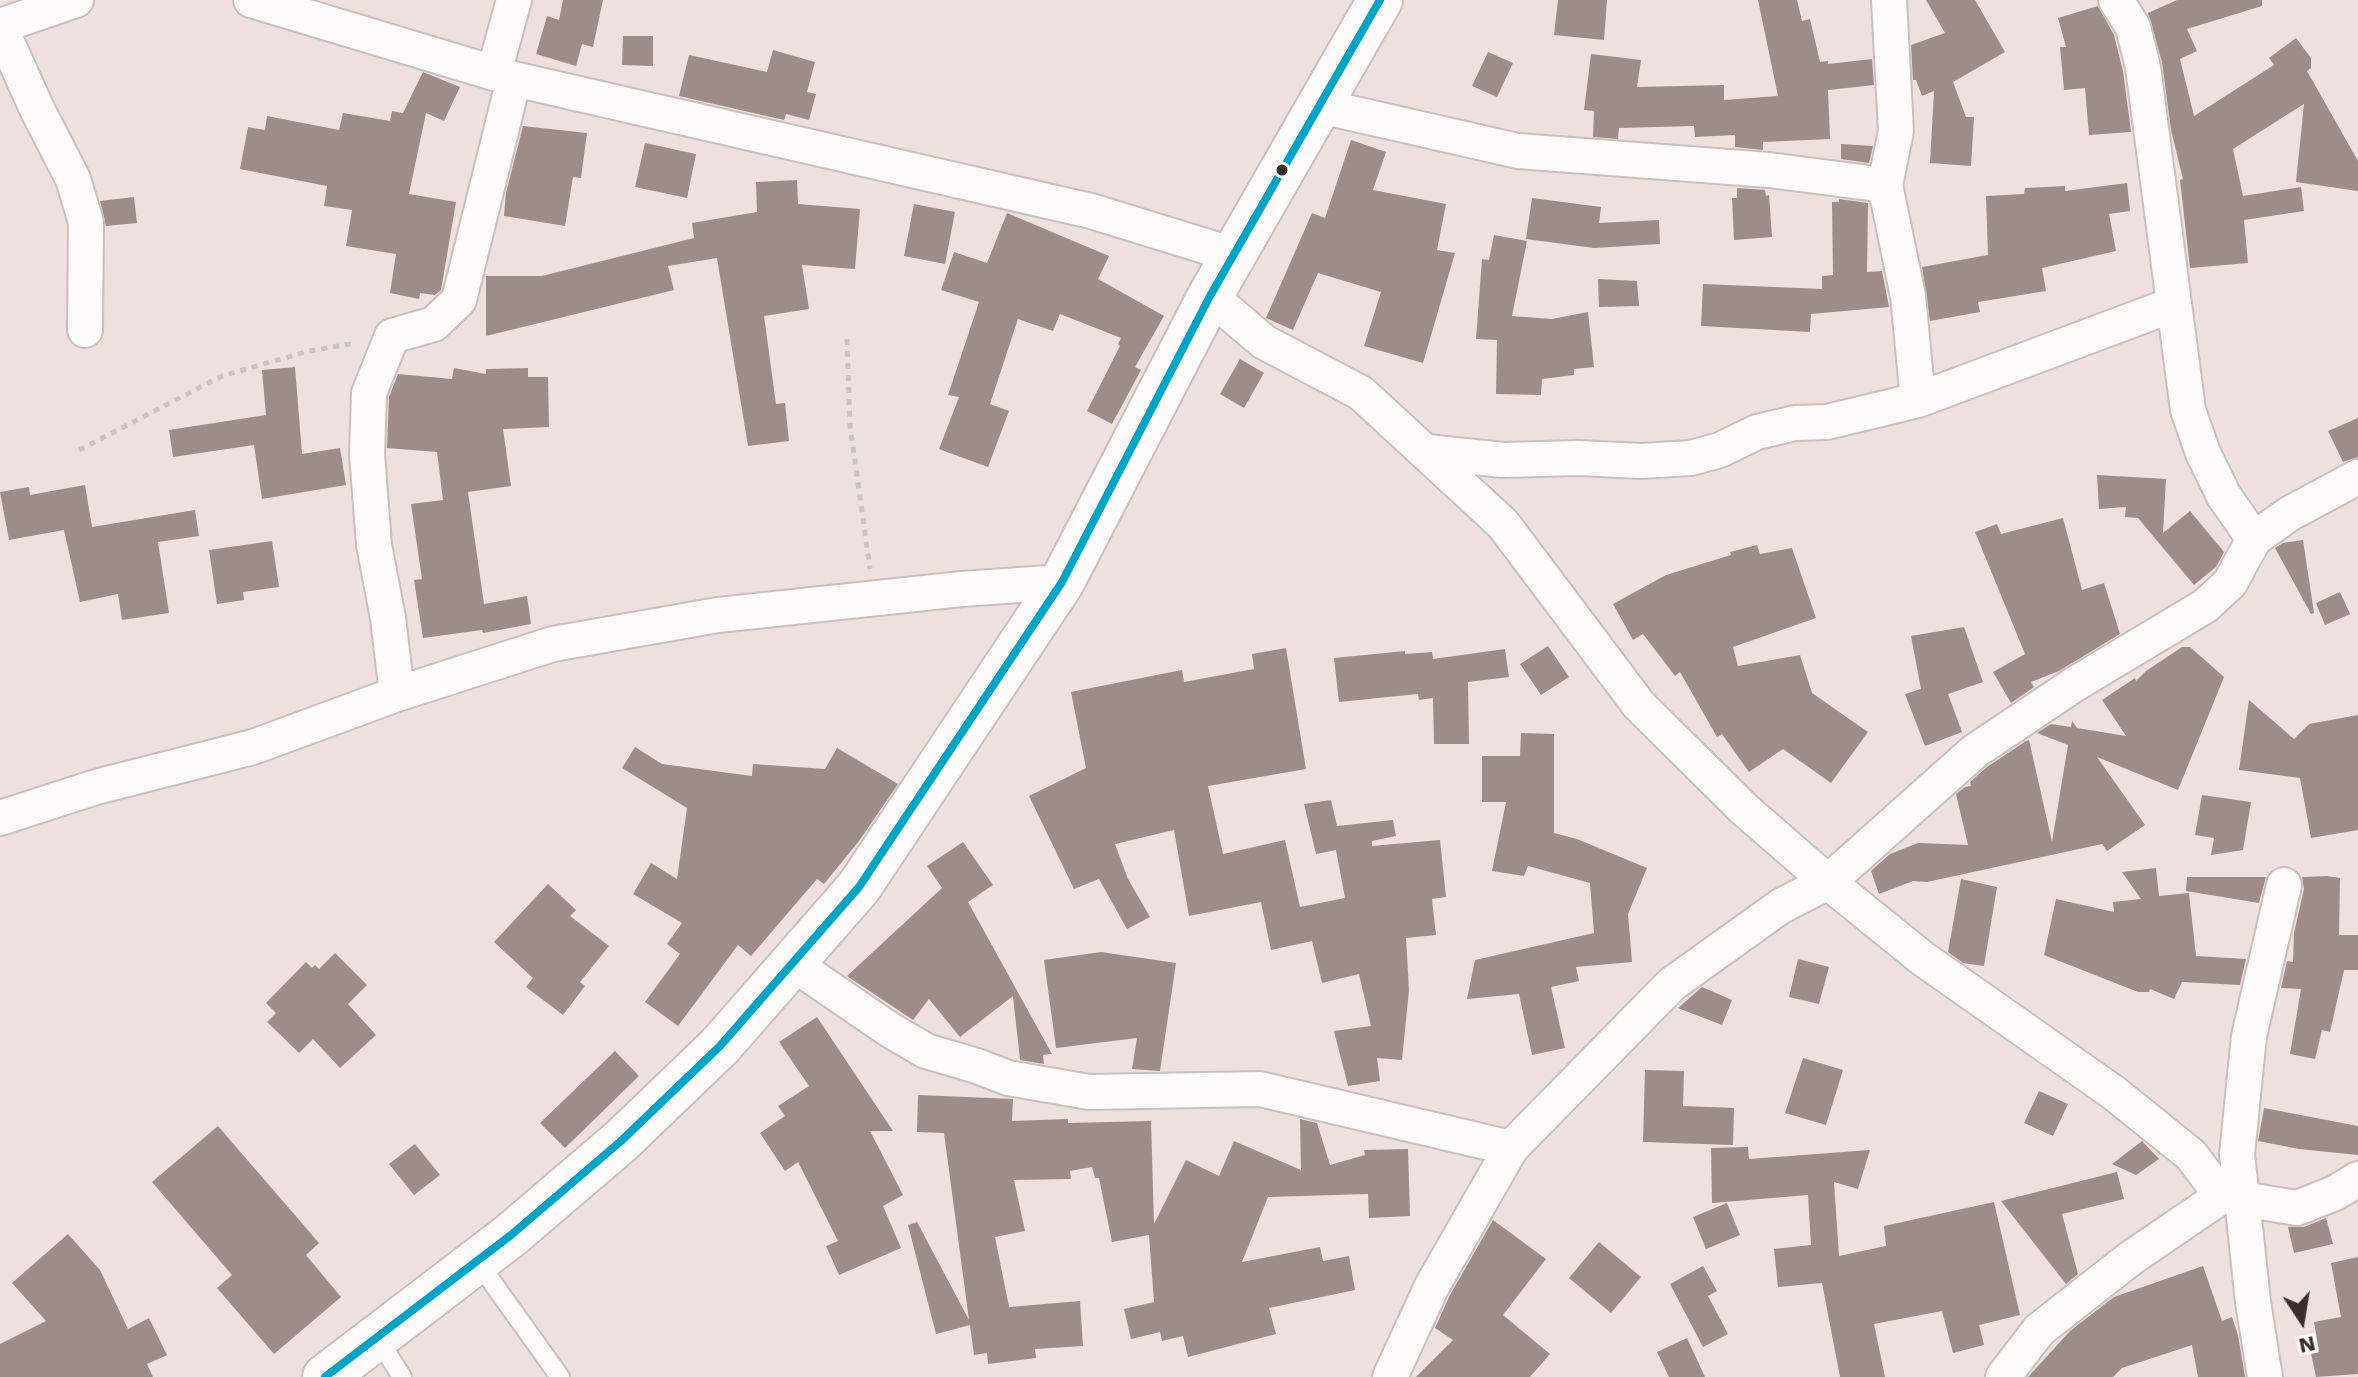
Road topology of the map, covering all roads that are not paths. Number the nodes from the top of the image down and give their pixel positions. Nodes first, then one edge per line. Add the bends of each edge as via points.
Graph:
1 (76, 0) edge
2 (251, 0) edge
3 (514, 0) edge
4 (1380, 0) edge
5 (1889, 0) edge
6 (2116, 0) edge
7 (0, 26) edge
8 (504, 76) junction
9 (1320, 106) junction
10 (1885, 185) junction
11 (1234, 255) junction
12 (1210, 296) junction
13 (2172, 305) junction
14 (85, 330) dead end
15 (1918, 400) junction
16 (1427, 452) junction
17 (2358, 477) edge
18 (2254, 539) junction
19 (1062, 582) junction
20 (397, 694) junction
21 (0, 818) edge
22 (1828, 882) junction
23 (2284, 885) dead end
24 (792, 963) junction
25 (1511, 1148) junction
26 (2358, 1179) edge
27 (2232, 1197) junction
28 (477, 1261) junction
29 (377, 1337) junction
30 (325, 1377) edge
31 (402, 1377) edge
32 (560, 1377) edge
33 (1390, 1377) edge
34 (2003, 1377) edge
35 (2265, 1377) edge

1 - 7 street
2 - 8 street
3 - 8 street
4 - 9 street
5 - 10 street via 1896,131
6 - 13 street via 2133,27 2143,67
7 - 14 street via 73,179 86,222
8 - 11 street via 1091,211
8 - 20 street via 459,300 434,324 392,336 369,393 367,454 374,545
9 - 10 street via 1518,151 1769,170
9 - 11 street
10 - 15 street via 1908,296
11 - 12 street
12 - 16 street via 1264,342 1361,393
12 - 19 street
13 - 15 street
13 - 18 street via 2188,410 2203,453
15 - 16 street via 1757,432 1691,458 1503,460
16 - 22 street via 1503,524 1639,705 1744,809
17 - 18 street
18 - 22 street via 2230,583 2205,606 1975,751
19 - 20 street via 718,615 553,644
19 - 24 street via 859,887
20 - 21 street via 253,747
22 - 25 street via 1781,906 1672,984
22 - 27 street via 1922,958 2114,1093 2191,1155
23 - 27 street via 2249,1036
24 - 25 street via 926,1051 1008,1078 1089,1092 1260,1089
24 - 28 street via 720,1046 621,1141
25 - 33 street via 1432,1286
26 - 27 street via 2297,1208
27 - 34 street via 2131,1258 2039,1330
27 - 35 street
28 - 29 street
28 - 32 lane
29 - 30 street
29 - 31 lane

